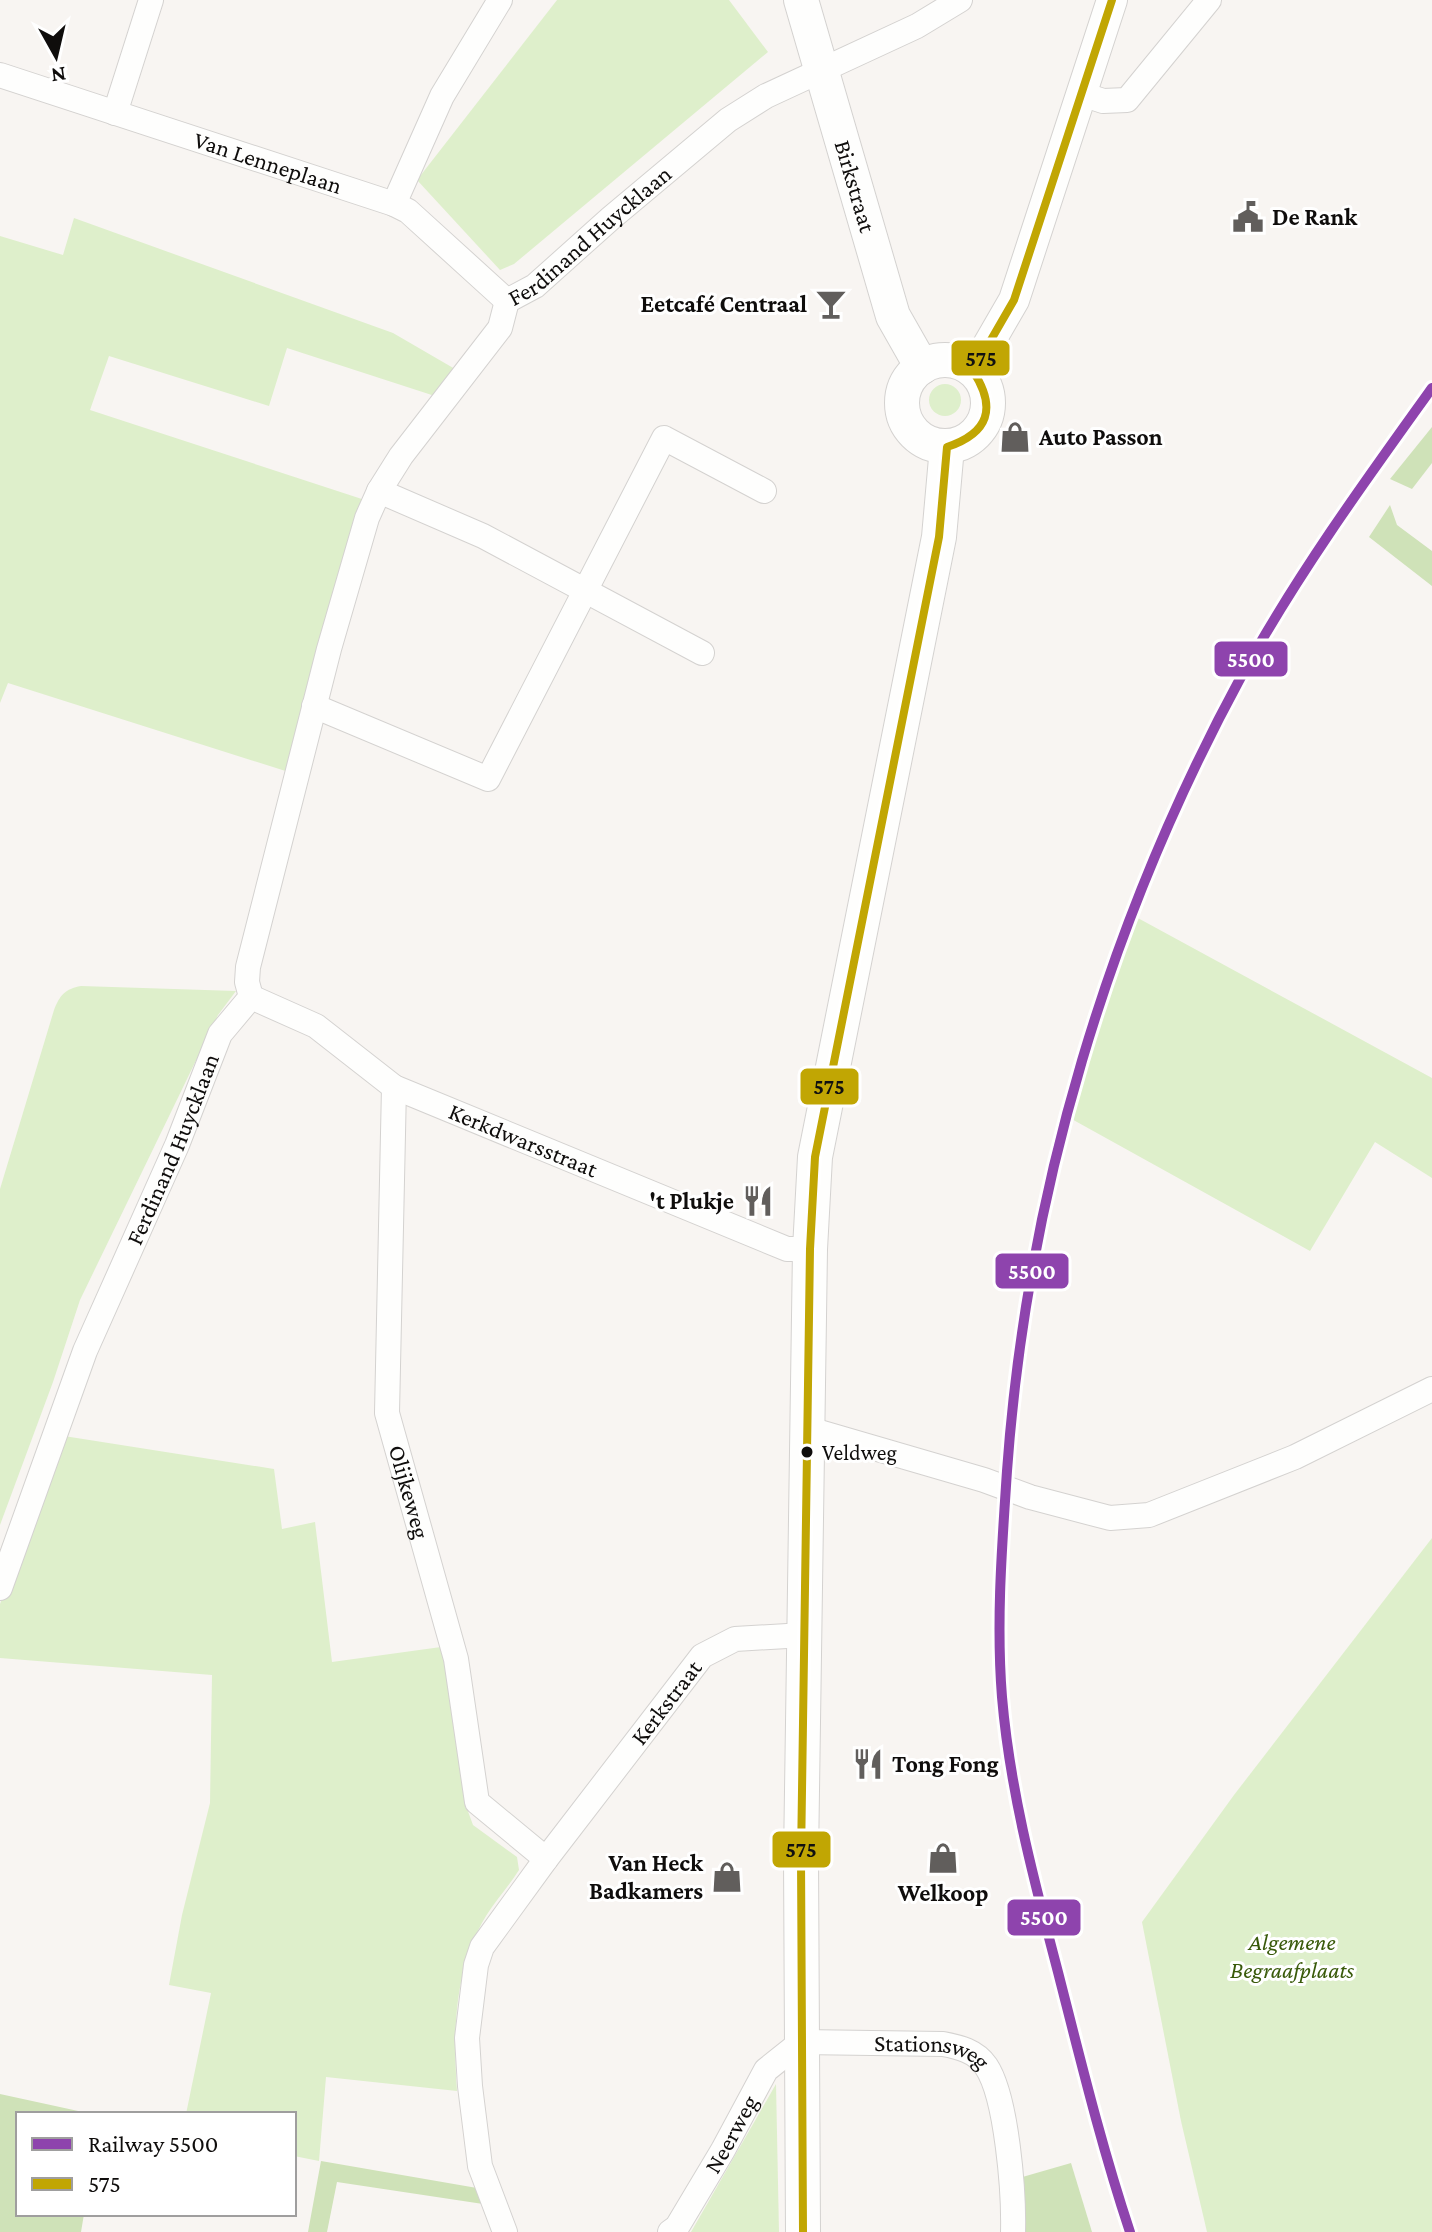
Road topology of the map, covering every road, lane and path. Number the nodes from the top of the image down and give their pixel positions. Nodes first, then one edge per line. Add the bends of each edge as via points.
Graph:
1 (151, 0) edge
2 (500, 0) edge
3 (801, 0) edge
4 (960, 0) edge
5 (1112, 0) edge
6 (1209, 0) edge
7 (821, 70) junction
8 (0, 75) edge
9 (1082, 94) junction
10 (115, 113) junction
11 (394, 204) junction
12 (507, 301) junction
13 (922, 367) junction
14 (973, 371) junction
15 (947, 447) junction
16 (379, 491) junction
17 (764, 491) dead end
18 (585, 591) junction
19 (702, 653) dead end
20 (314, 706) junction
21 (251, 997) junction
22 (394, 1087) junction
23 (810, 1249) junction
24 (1432, 1389) edge
25 (809, 1429) junction
26 (0, 1588) edge
27 (804, 1635) junction
28 (546, 1859) junction
29 (801, 2042) junction
30 (505, 2232) edge
31 (670, 2232) edge
32 (803, 2232) edge
33 (1013, 2232) edge

1 - 10 street
2 - 11 street via 442,96
3 - 7 main road, Birkstraat
4 - 7 street, Ferdinand Huycklaan
5 - 9 street
6 - 9 street via 1127,100 1103,101
7 - 12 street, Ferdinand Huycklaan via 728,120 535,286
7 - 13 main road, Birkstraat via 893,316
8 - 10 street, Van Lenneplaan
9 - 14 street via 1014,300
10 - 11 street, Van Lenneplaan
11 - 12 street, Van Lenneplaan
12 - 16 street, Ferdinand Huycklaan via 500,328
13 - 14 main road via 952,361
13 - 15 main road via 903,394 905,420 922,440
14 - 15 main road via 984,384 987,412 973,436
15 - 23 main road via 939,537 815,1157
16 - 18 street via 483,536
16 - 20 street, Ferdinand Huycklaan
17 - 18 street via 664,438
18 - 19 street
18 - 20 street via 488,779
20 - 21 street, Ferdinand Huycklaan via 248,967
21 - 22 street, Kerkdwarsstraat via 316,1026
21 - 26 street, Ferdinand Huycklaan via 220,1034 85,1351
22 - 23 street, Kerkdwarsstraat via 787,1249
22 - 28 street, Olijkeweg via 387,1413 456,1659 477,1802
23 - 25 main road
24 - 25 street via 1295,1457 1149,1515 1110,1518
25 - 27 main road
27 - 28 street, Kerkstraat via 735,1639 702,1656
27 - 29 main road
28 - 30 street, Kerkstraat via 482,1947 467,2038 480,2166
29 - 31 street, Neerweg via 766,2070 708,2176
29 - 32 main road
29 - 33 street, Stationsweg via 943,2044 975,2056 986,2066 997,2096 1010,2157

